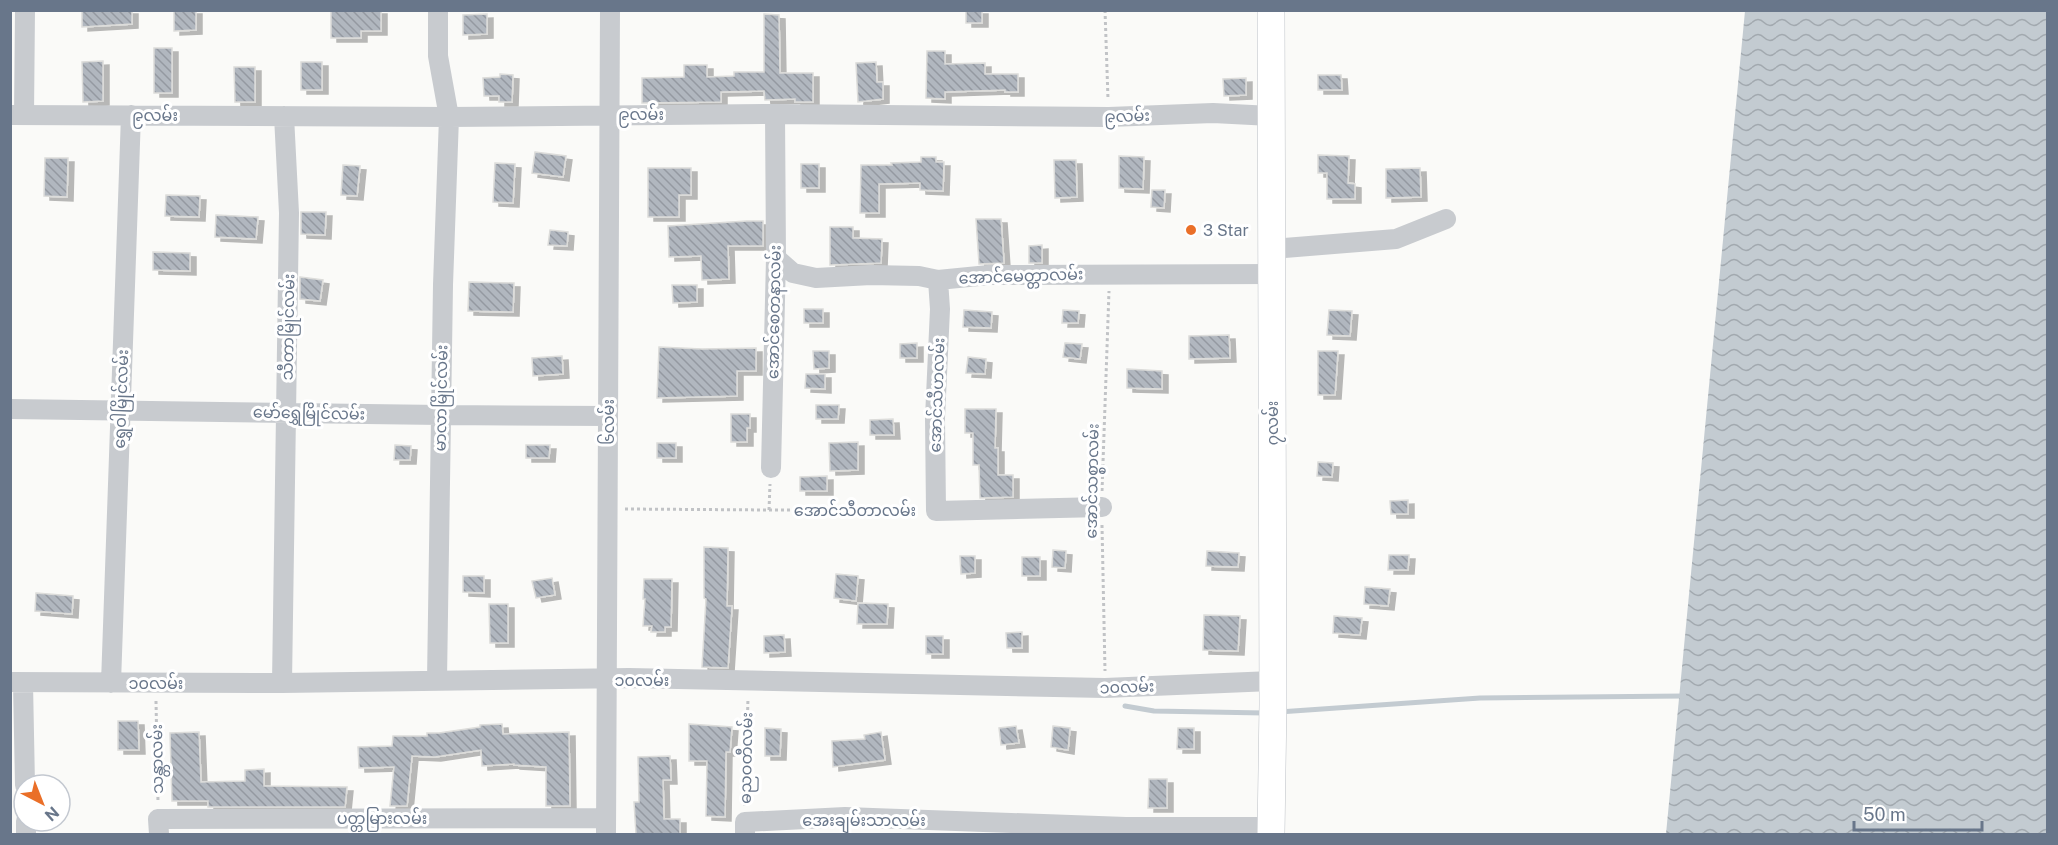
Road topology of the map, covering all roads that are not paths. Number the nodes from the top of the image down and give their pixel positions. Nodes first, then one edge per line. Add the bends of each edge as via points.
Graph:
1 (25, 10) edge
2 (438, 10) edge
3 (610, 10) edge
4 (1271, 10) edge
5 (609, 114) junction
6 (775, 114) junction
7 (17, 115) edge
8 (131, 115) junction
9 (284, 116) junction
10 (1271, 116) junction
11 (449, 117) junction
12 (1446, 219) dead end
13 (776, 258) junction
14 (1273, 261) junction
15 (938, 279) junction
16 (10, 409) edge
17 (121, 410) junction
18 (286, 413) junction
19 (441, 415) junction
20 (608, 416) junction
21 (771, 468) road end
22 (1102, 507) road end
23 (936, 511) joint
24 (437, 680) junction
25 (607, 680) junction
26 (17, 682) edge
27 (111, 683) junction
28 (282, 683) junction
29 (1273, 692) junction
30 (24, 773) edge
31 (470, 826) edge
32 (606, 826) edge
33 (158, 827) edge
34 (745, 828) edge
35 (1001, 828) edge
36 (1126, 831) edge
37 (1271, 831) edge

1 - 7 street
2 - 11 street, မာလာမြိုင်လမ်း via 438,56
3 - 5 street, ၆လမ်း
4 - 10 street, ၇လမ်း
5 - 6 street, ၉လမ်း
5 - 11 street, ၉လမ်း
5 - 20 street, ၆လမ်း
6 - 10 street, ၉လမ်း
6 - 13 street, အောင်စေတနာလမ်း
7 - 8 street, ၉လမ်း
8 - 9 street, ၉လမ်း
8 - 17 street, ရွှေဝါမြိုင်လမ်း
9 - 11 street, ၉လမ်း
9 - 18 street, သီတာမြိုင်လမ်း via 289,213
10 - 14 street, ၇လမ်း
11 - 19 street, မာလာမြိုင်လမ်း
12 - 14 street, အောင်မေတ္တာလမ်း via 1396,239
13 - 15 street, အောင်မေတ္တာလမ်း via 793,273 816,278 910,275
13 - 21 street, အောင်စေတနာလမ်း
14 - 15 street, အောင်မေတ္တာလမ်း via 1109,274 990,274
14 - 29 street, ၇လမ်း
15 - 23 street, အောင်သီဟလမ်း
16 - 17 street, မော်ရွှေမြိုင်လမ်း
17 - 18 street, မော်ရွှေမြိုင်လမ်း
17 - 27 street, ရွှေဝါမြိုင်လမ်း
18 - 19 street, မော်ရွှေမြိုင်လမ်း
18 - 28 street, သီတာမြိုင်လမ်း
19 - 20 street, မော်ရွှေမြိုင်လမ်း
19 - 24 street, မာလာမြိုင်လမ်း
20 - 25 street, ၆လမ်း
22 - 23 street, အောင်သီတာလမ်း
24 - 25 street, ၁၀လမ်း
24 - 28 street, ၁၀လမ်း
25 - 29 street, ၁၀လမ်း
25 - 32 street, ၆လမ်း
26 - 27 street, ၁၀လမ်း
26 - 30 street
27 - 28 street, ၁၀လမ်း
29 - 37 street, ၇လမ်း
31 - 32 street, ပတ္တမြားလမ်း
31 - 33 street, ပတ္တမြားလမ်း
34 - 35 street, အေးချမ်းသာလမ်း via 844,817
35 - 36 street, အေးချမ်းသာလမ်း
36 - 37 street, အေးချမ်းသာလမ်း

